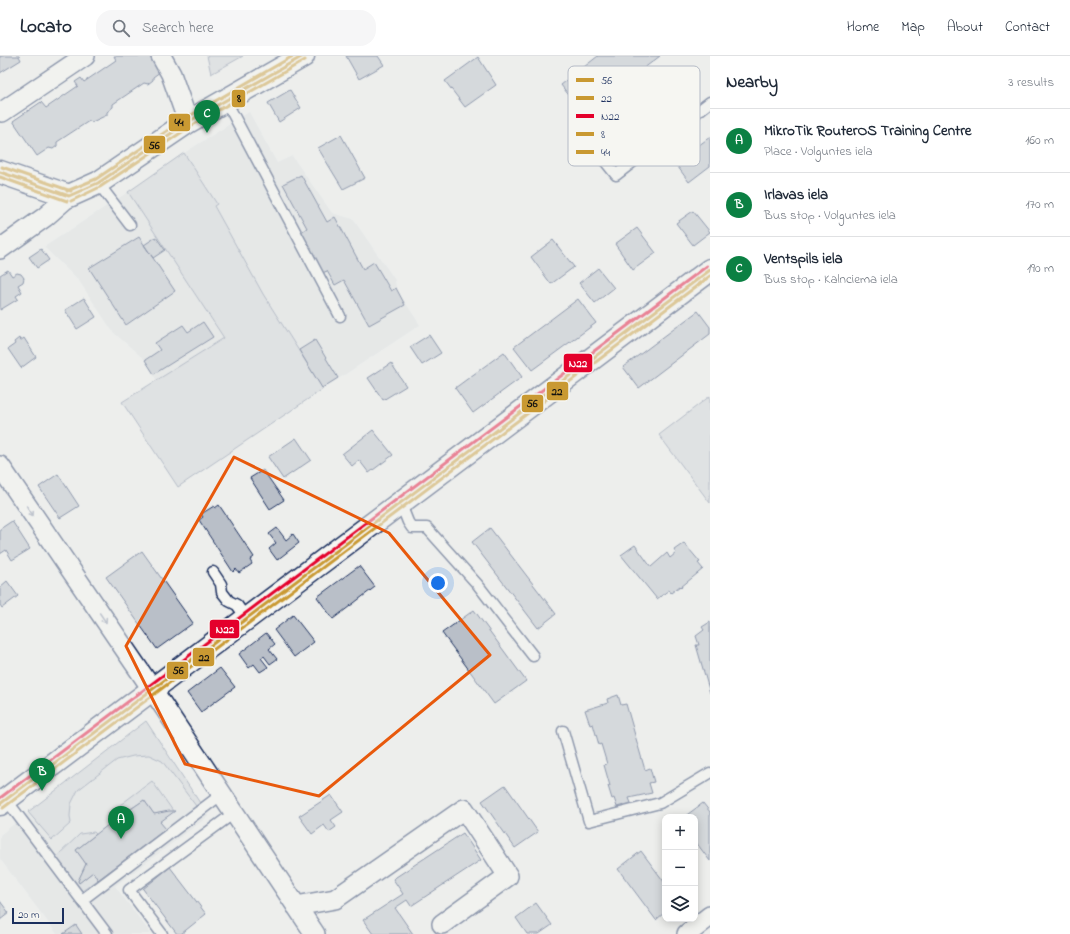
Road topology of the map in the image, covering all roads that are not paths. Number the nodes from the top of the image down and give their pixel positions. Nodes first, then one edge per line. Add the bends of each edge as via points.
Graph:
1 (85, 56) edge
2 (162, 56) edge
3 (303, 56) edge
4 (226, 101) junction
5 (710, 102) edge
6 (700, 110) edge
7 (2, 112) dead end
8 (188, 122) junction
9 (609, 166) edge
10 (628, 166) edge
11 (0, 172) edge
12 (98, 183) junction
13 (69, 196) junction
14 (130, 225) dead end
15 (0, 249) edge
16 (710, 270) edge
17 (340, 316) dead end
18 (0, 466) edge
19 (400, 502) junction
20 (212, 572) dead end
21 (246, 618) junction
22 (533, 656) dead end
23 (152, 689) junction
24 (563, 731) dead end
25 (710, 773) edge
26 (222, 794) junction
27 (2, 798) edge
28 (234, 813) junction
29 (335, 899) junction
30 (82, 900) junction
31 (296, 906) junction
32 (710, 916) edge
33 (442, 924) dead end
34 (313, 931) edge
35 (107, 934) edge
36 (162, 934) edge
37 (687, 934) edge

1 - 7 street
2 - 8 street
3 - 4 street
4 - 8 street
4 - 17 lane
5 - 6 lane
8 - 12 street
9 - 10 lane via 616,175
11 - 13 street
12 - 13 street
12 - 14 lane
13 - 15 street via 45,217
16 - 19 street
18 -> 23 street
19 - 21 street
19 - 22 lane via 412,528 427,528 478,585
20 - 21 lane via 221,584 222,592 229,601 237,605
21 - 23 street
23 - 26 street
23 - 27 street
24 - 25 lane via 590,821 660,803
26 - 28 street
26 - 30 lane
27 - 30 lane
28 - 31 street
28 - 36 lane via 129,890
29 - 31 street
29 - 33 street via 464,809 508,876
29 - 34 street
30 - 35 lane
31 - 34 street
32 - 37 street

